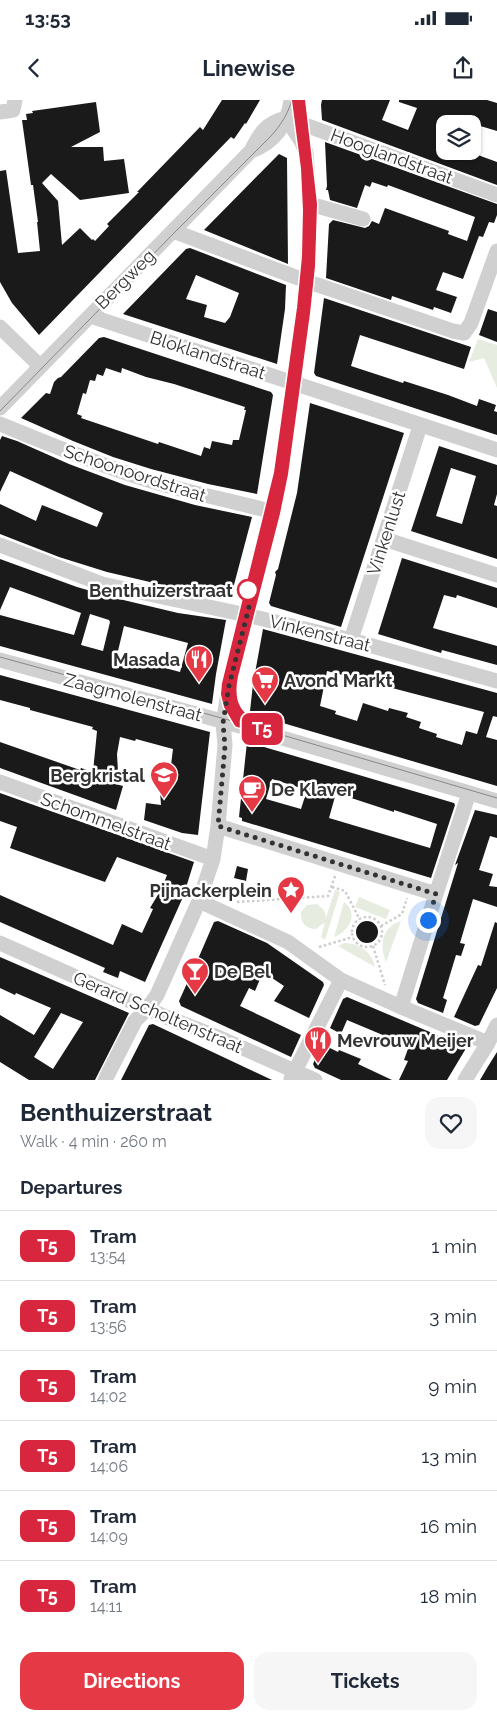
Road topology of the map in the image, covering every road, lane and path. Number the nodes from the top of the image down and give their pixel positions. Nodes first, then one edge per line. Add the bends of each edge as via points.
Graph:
1 (15, 100) edge
2 (291, 100) edge
3 (0, 112) edge
4 (286, 118) junction
5 (497, 195) edge
6 (310, 204) junction
7 (364, 219) dead end
8 (173, 231) junction
9 (497, 251) edge
10 (307, 281) junction
11 (90, 316) junction
12 (0, 327) edge
13 (40, 366) junction
14 (294, 384) junction
15 (0, 408) edge
16 (0, 424) edge
17 (420, 426) junction
18 (497, 450) edge
19 (273, 512) junction
20 (384, 539) junction
21 (0, 545) edge
22 (497, 575) edge
23 (247, 615) junction
24 (351, 640) junction
25 (0, 660) edge
26 (497, 681) edge
27 (223, 721) junction
28 (0, 782) edge
29 (469, 793) junction
30 (497, 801) edge
31 (218, 826) junction
32 (213, 860) junction
33 (336, 873) dead end
34 (332, 887) junction
35 (408, 894) dead end
36 (436, 894) junction
37 (231, 899) dead end
38 (199, 901) junction
39 (360, 920) junction
40 (381, 926) junction
41 (353, 937) junction
42 (0, 943) edge
43 (373, 946) junction
44 (316, 948) dead end
45 (341, 980) junction
46 (380, 998) junction
47 (401, 1007) junction
48 (148, 1008) junction
49 (497, 1024) edge
50 (488, 1043) junction
51 (293, 1076) edge
52 (105, 1080) edge
53 (315, 1080) edge
54 (466, 1080) edge

1 - 3 street via 13,110
2 - 4 street, Bergweg
4 - 5 street, Hooglandstraat
4 - 6 street via 306,152
4 - 8 street, Bergweg via 273,139 251,151
6 - 7 street
6 - 10 street
8 - 10 street
8 - 11 street, Bergweg
9 - 10 street via 471,323 464,333
10 - 14 street
11 - 13 street, Bergweg
11 - 14 street, Bloklandstraat
12 - 13 street
13 - 15 street, Bergweg
14 - 17 street, Bloklandstraat
14 - 19 street
16 - 19 street, Schoonoordstraat via 132,476
17 - 18 street, Bloklandstraat
17 - 20 street, Vinkenlust
19 - 23 street
20 - 22 street
20 - 24 street, Vinkenlust
21 - 23 street, Vinkenstraat via 102,584
23 - 24 street, Vinkenstraat
23 - 27 street
24 - 26 street, Vinkenstraat
25 - 27 street, Zaagmolenstraat
27 - 29 street, Zaagmolenstraat
27 - 31 street via 225,746
28 - 32 street, Schommelstraat
29 - 30 street, Zaagmolenstraat
29 - 36 street
31 - 32 street
31 - 36 street
32 - 38 street
33 - 34 path
34 - 37 path via 328,896 238,902
34 - 39 path via 344,891
35 - 40 path via 402,914
36 - 47 street
38 - 45 street via 288,942
38 - 48 street via 157,995
39 - 40 path via 373,919
39 - 41 path via 355,924
40 - 43 path via 381,938
41 - 43 path via 362,946
41 - 44 path
42 - 48 street, Gerard Scholtenstraat
43 - 46 path via 386,983
45 - 46 street
45 - 51 street
46 - 47 street
47 - 50 street
48 - 51 street, Gerard Scholtenstraat
48 - 52 street via 135,1021
49 - 50 street
50 - 54 street
51 - 53 street, Gerard Scholtenstraat

